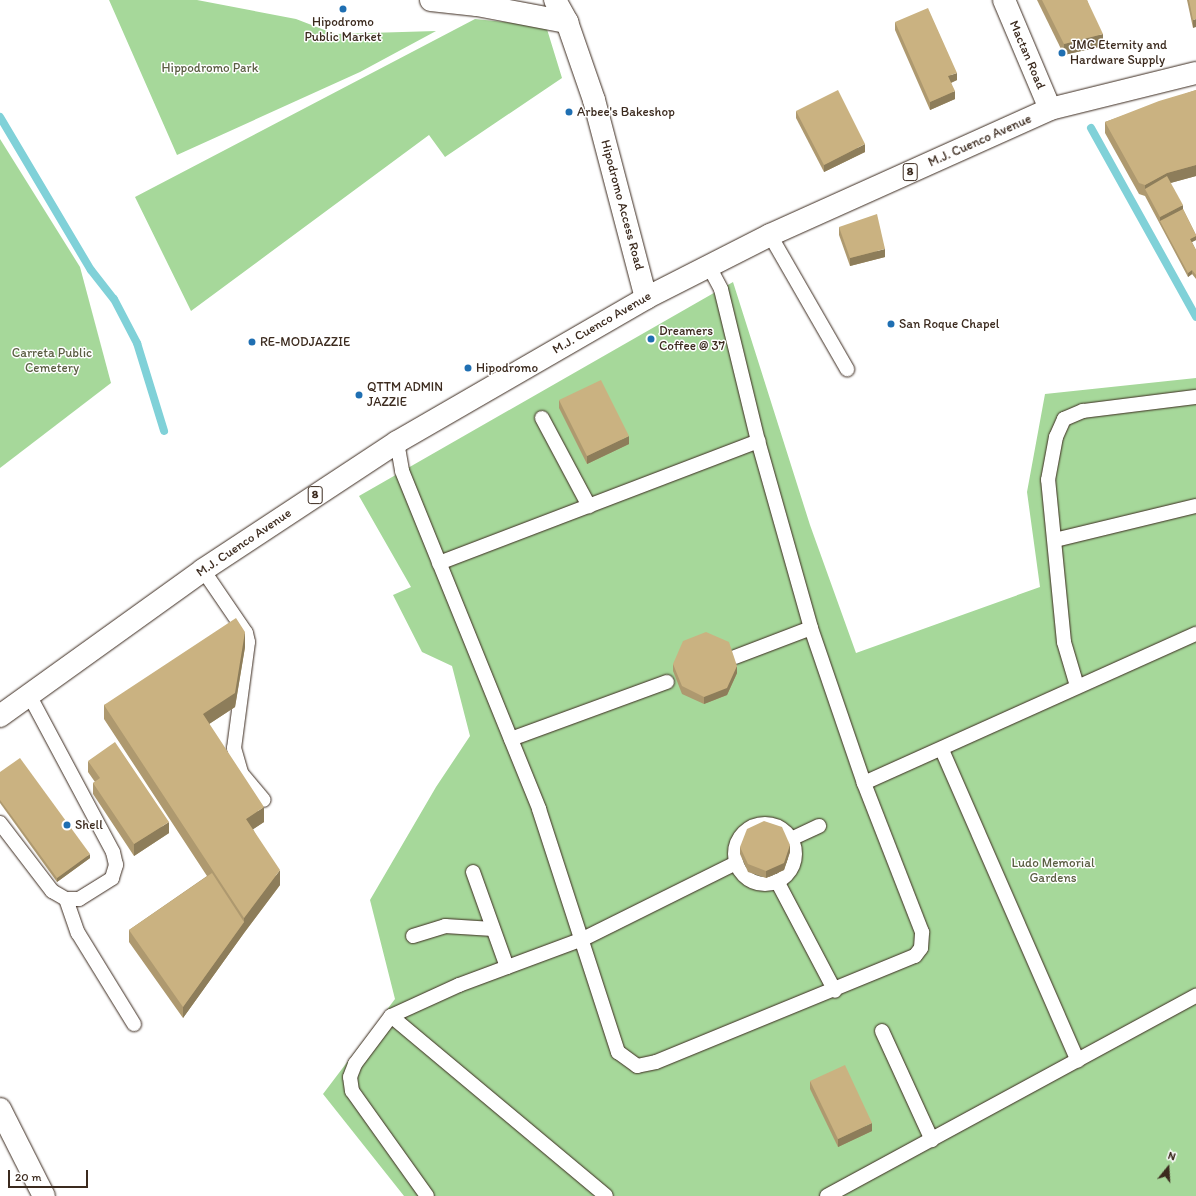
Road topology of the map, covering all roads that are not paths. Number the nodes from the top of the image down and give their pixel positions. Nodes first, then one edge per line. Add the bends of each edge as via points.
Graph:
1 (431, 0) edge
2 (555, 0) edge
3 (1004, 0) edge
4 (567, 22) junction
5 (1196, 73) edge
6 (1050, 109) junction
7 (770, 235) junction
8 (708, 265) junction
9 (646, 298) junction
10 (847, 368) dead end
11 (1196, 397) edge
12 (542, 418) dead end
13 (758, 441) junction
14 (397, 442) junction
15 (589, 506) junction
16 (1196, 506) edge
17 (1055, 540) junction
18 (439, 563) junction
19 (203, 570) junction
20 (811, 628) junction
21 (1196, 634) edge
22 (735, 657) edge
23 (667, 682) dead end
24 (1077, 686) junction
25 (30, 695) junction
26 (0, 716) edge
27 (511, 739) junction
28 (942, 750) junction
29 (864, 783) junction
30 (264, 800) dead end
31 (0, 823) edge
32 (819, 826) dead end
33 (791, 839) junction
34 (736, 863) junction
35 (472, 872) dead end
36 (777, 881) junction
37 (66, 899) junction
38 (494, 929) junction
39 (413, 936) dead end
40 (583, 939) junction
41 (507, 967) junction
42 (835, 991) junction
43 (1196, 996) edge
44 (391, 1016) junction
45 (134, 1024) dead end
46 (882, 1031) dead end
47 (1078, 1061) junction
48 (0, 1108) edge
49 (932, 1140) junction
50 (44, 1196) edge
51 (427, 1196) edge
52 (606, 1196) edge
53 (826, 1196) edge

1 - 4 main road via 477,5
2 - 4 main road, Hipodromo Access Road
3 - 6 main road, Mactan Road
4 - 9 main road, Hipodromo Access Road via 594,100
5 - 6 main road, M.J. Cuenco Avenue / 8
6 - 7 main road, M.J. Cuenco Avenue / 8
7 - 8 main road, M.J. Cuenco Avenue / 8
7 - 10 lane
8 - 9 main road, M.J. Cuenco Avenue / 8
8 - 13 lane via 721,289
9 - 14 main road, M.J. Cuenco Avenue / 8
11 - 17 lane via 1083,412 1064,419 1056,437 1048,480
12 - 15 lane
13 - 15 lane
13 - 20 lane
14 - 18 lane via 402,471
14 - 19 main road, M.J. Cuenco Avenue / 8
15 - 18 lane
16 - 17 lane
17 - 24 lane via 1064,642
18 - 27 lane
19 - 25 main road, M.J. Cuenco Avenue / 8
19 - 30 lane via 246,633 248,642 234,748 241,773
20 - 22 lane
20 - 29 lane
21 - 24 lane
23 - 27 lane
24 - 28 lane
25 - 26 main road, M.J. Cuenco Avenue / 8
25 - 37 lane via 113,852 116,865 112,878 79,899
27 - 40 lane via 539,809
28 - 29 lane
28 - 47 lane
29 - 42 lane via 922,932 921,948 915,956
31 - 37 lane via 52,891
32 - 33 lane
33 - 34 lane via 777,826 757,824 748,828 736,843
33 - 36 lane via 795,849 792,868
34 - 36 lane via 748,879 767,884
34 - 40 lane
35 - 38 lane
36 - 42 lane
37 - 45 lane via 78,934
38 - 39 lane via 446,926
38 - 41 lane
40 - 41 lane
40 - 42 lane via 618,1052 637,1066 656,1062
41 - 44 lane via 459,985
43 - 47 lane
44 - 51 lane via 355,1064 350,1077 352,1091
44 - 52 lane
46 - 49 lane
47 - 49 lane
48 - 50 main road
49 - 53 lane

